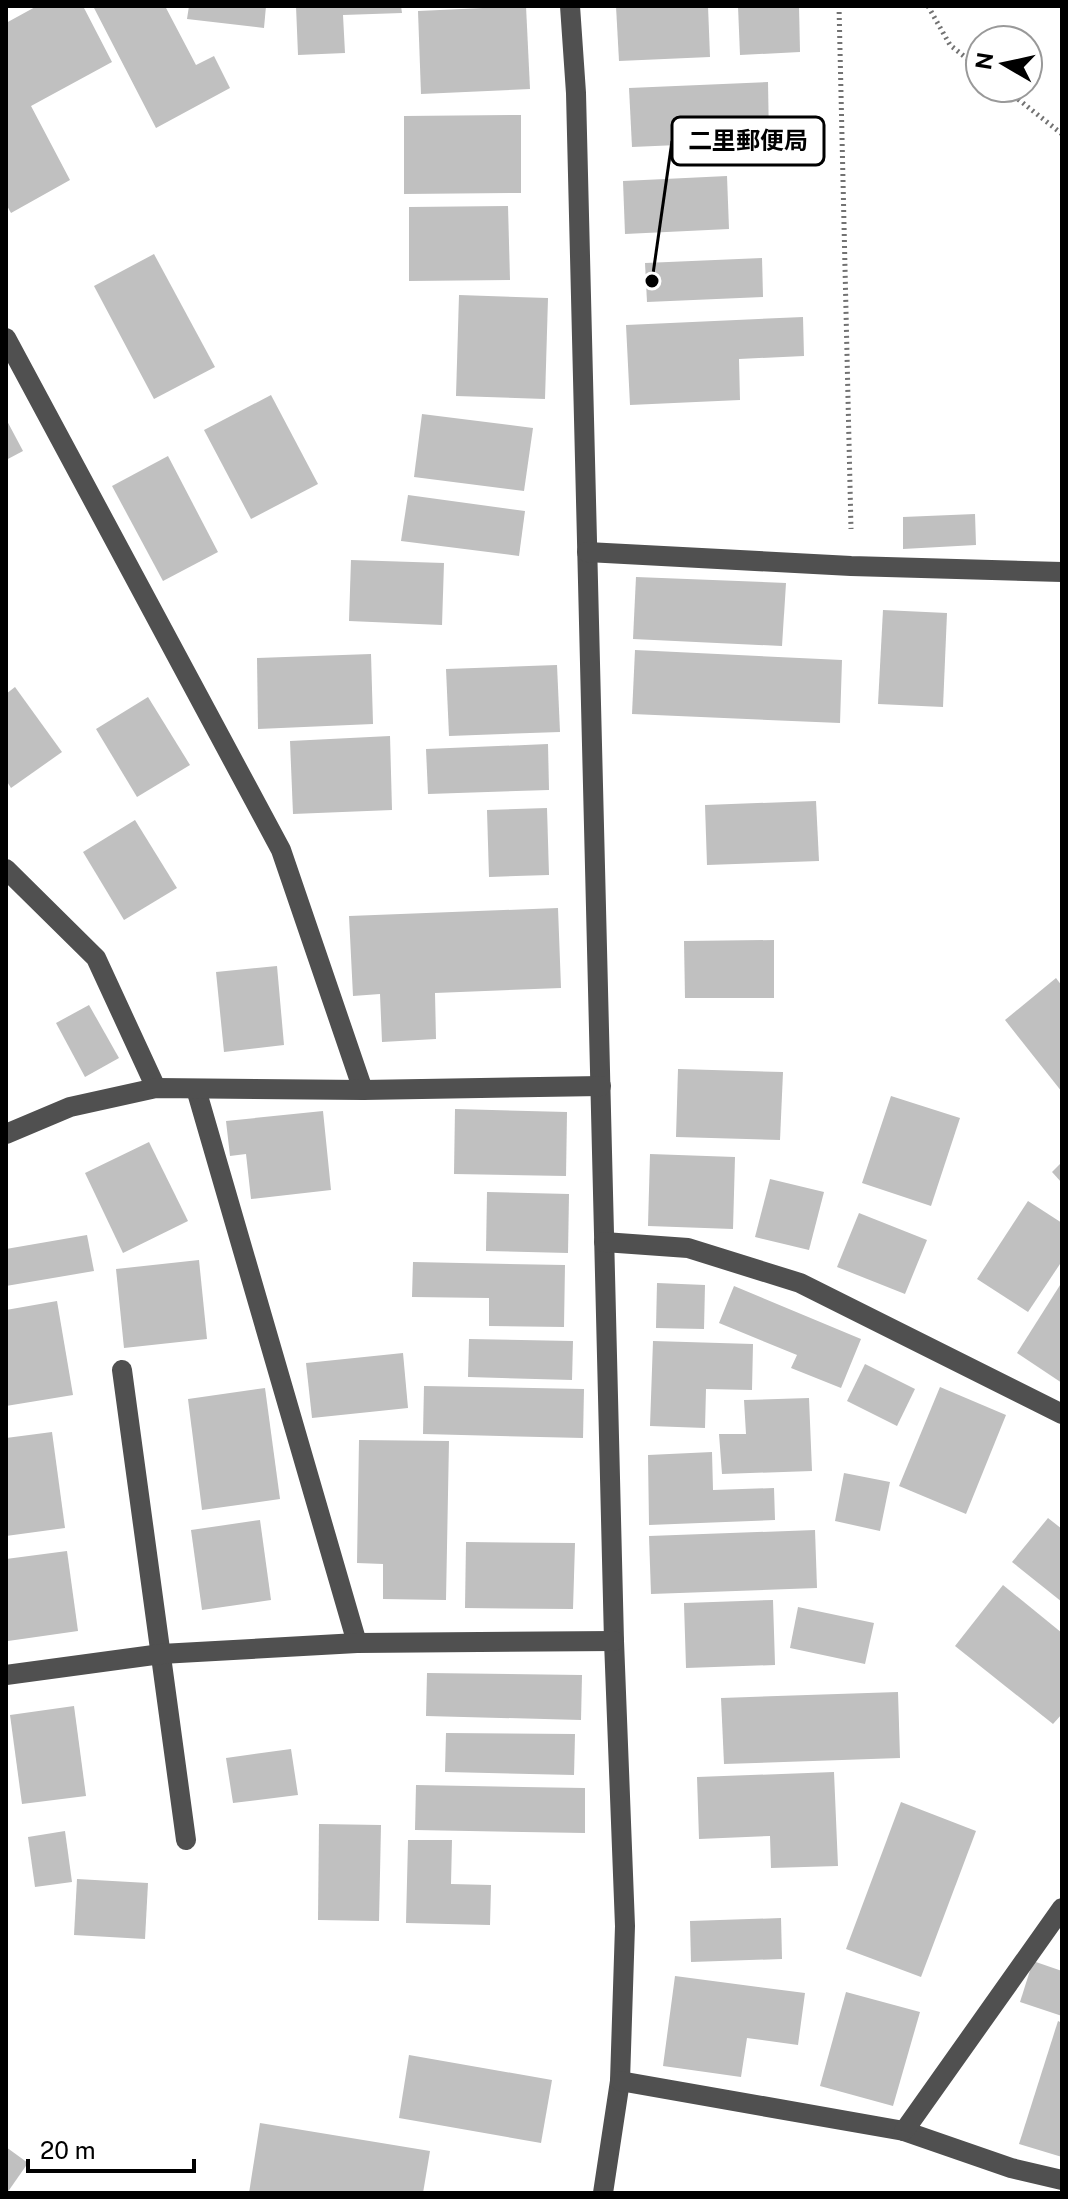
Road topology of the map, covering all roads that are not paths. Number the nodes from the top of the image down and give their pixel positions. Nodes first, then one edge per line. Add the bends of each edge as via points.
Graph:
1 (570, 6) edge
2 (6, 338) edge
3 (587, 552) junction
4 (1062, 572) edge
5 (6, 869) edge
6 (601, 1086) junction
7 (156, 1088) junction
8 (196, 1089) junction
9 (363, 1090) junction
10 (6, 1134) edge
11 (604, 1242) junction
12 (122, 1370) dead end
13 (1062, 1414) edge
14 (614, 1641) junction
15 (357, 1643) junction
16 (161, 1654) junction
17 (6, 1675) edge
18 (186, 1840) dead end
19 (1062, 1908) edge
20 (620, 2081) junction
21 (904, 2131) junction
22 (1062, 2180) edge
23 (603, 2193) edge

1 - 3 street
2 - 9 street via 281,850
3 - 4 street
3 - 6 street
5 - 7 street via 96,958
6 - 9 street
6 - 11 street
7 - 8 street
7 - 10 street via 70,1107
8 - 9 street
8 - 15 street
11 - 13 street via 688,1248 800,1283
11 - 14 street
12 - 16 street
14 - 15 street
14 - 20 street via 625,1926
15 - 16 street
16 - 17 street
16 - 18 street
19 - 21 street
20 - 21 street
20 - 23 street
21 - 22 street

